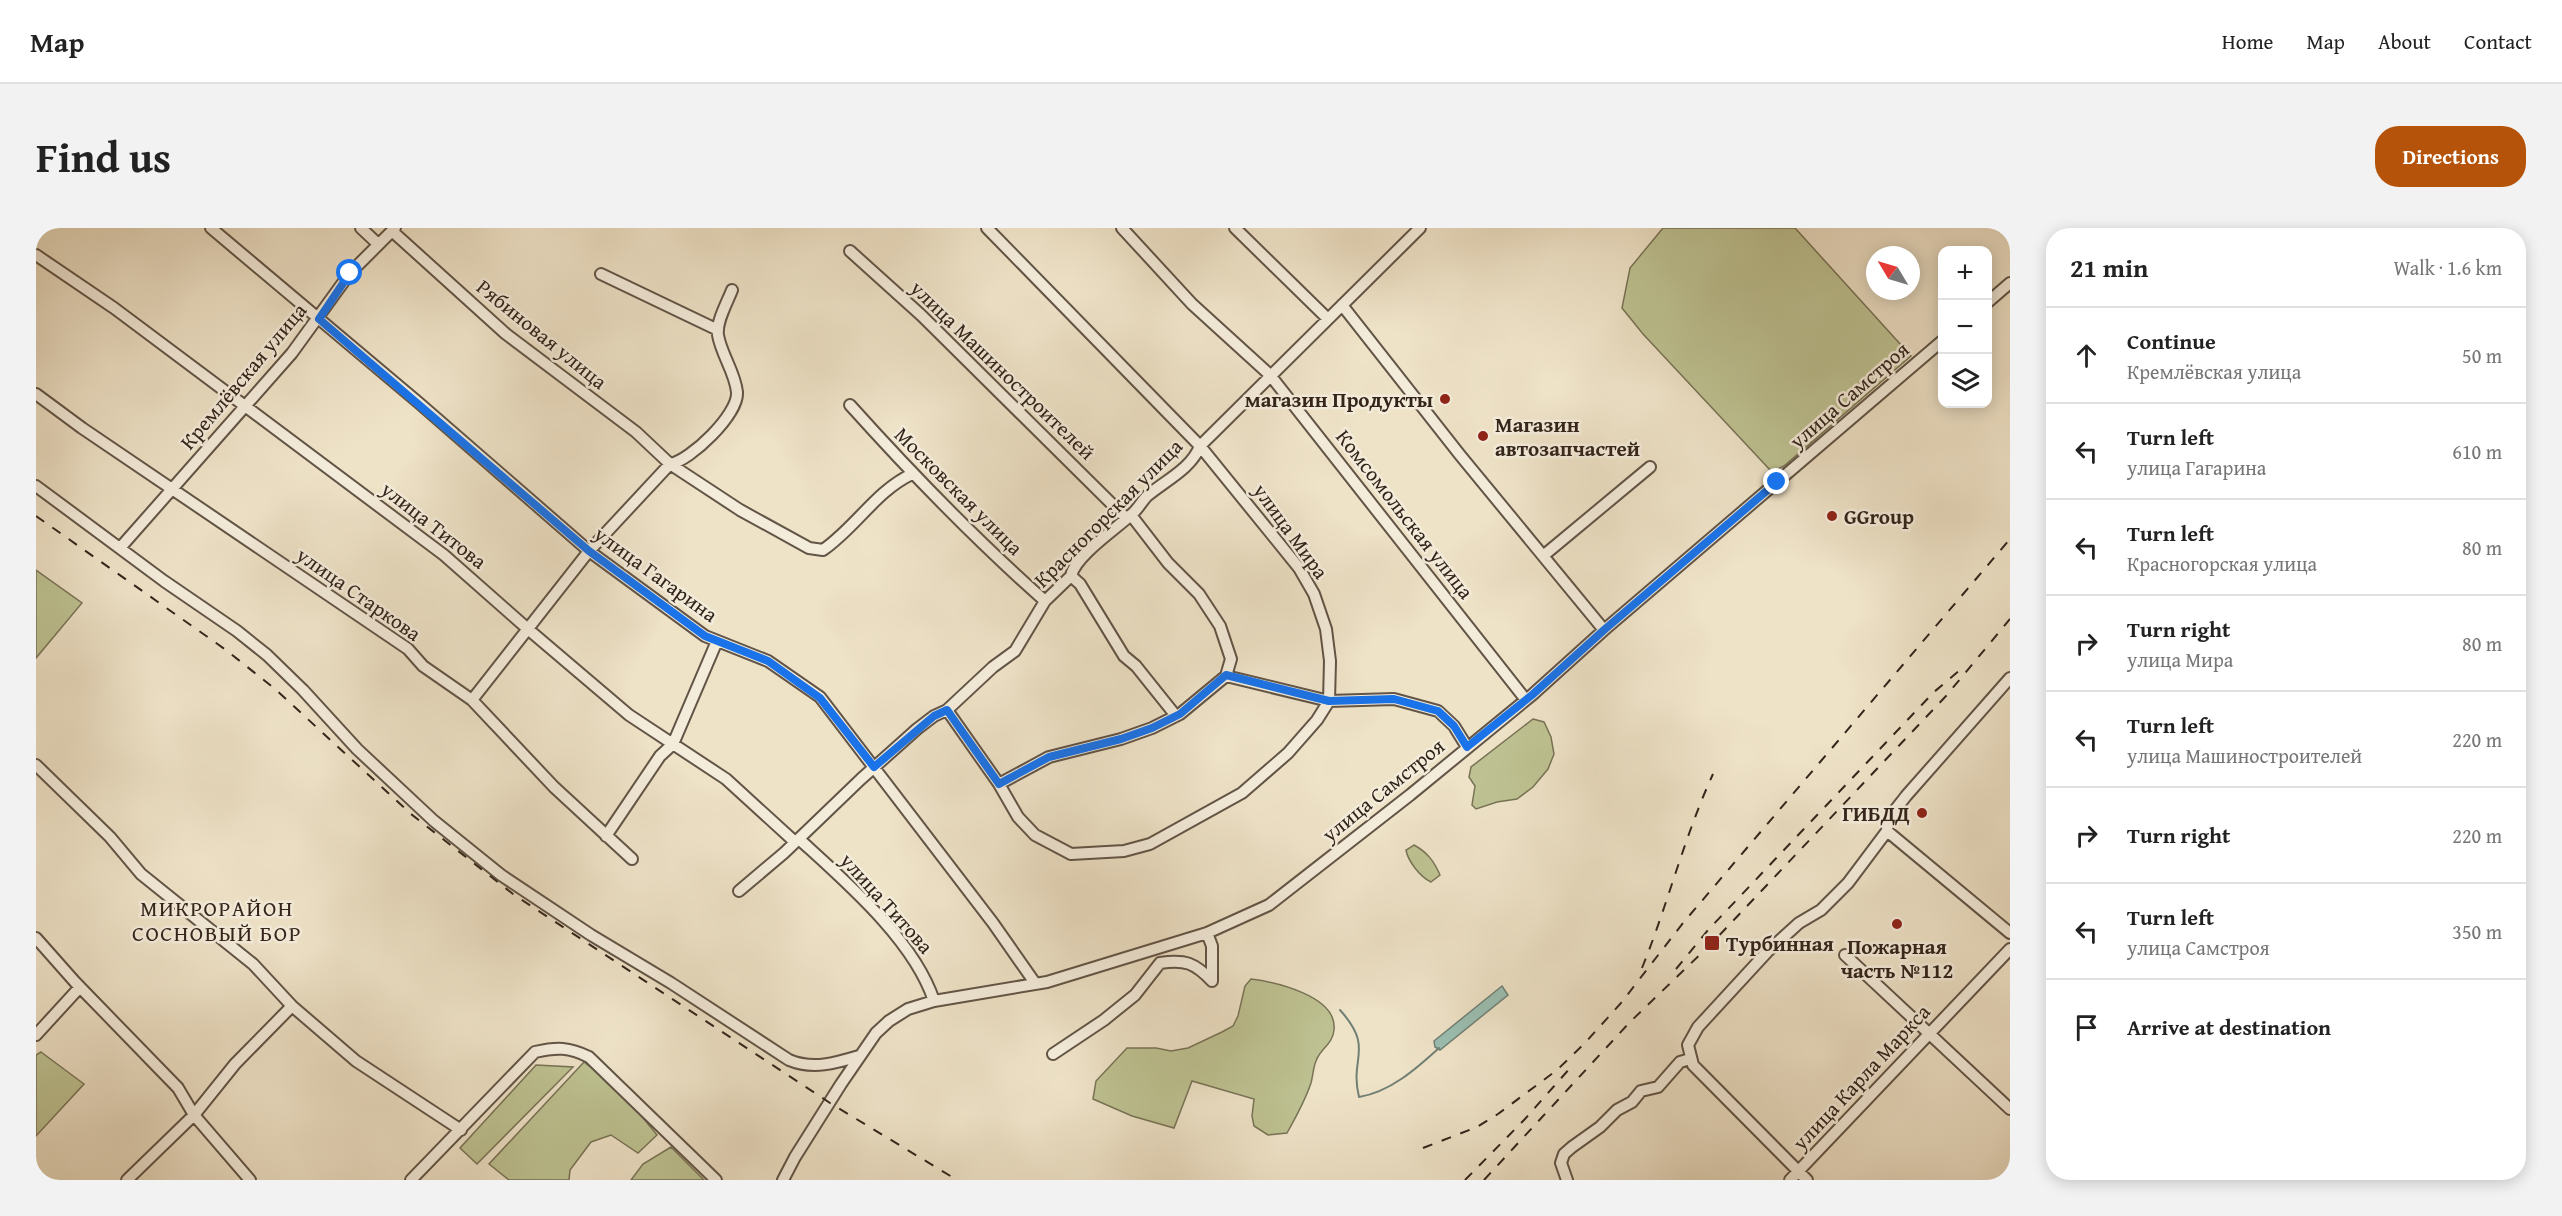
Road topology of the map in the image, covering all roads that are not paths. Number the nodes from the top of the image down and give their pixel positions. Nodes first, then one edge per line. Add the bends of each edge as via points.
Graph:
1 (211, 228) edge
2 (361, 228) edge
3 (987, 228) edge
4 (1122, 228) edge
5 (1235, 228) edge
6 (1420, 228) edge
7 (393, 230) edge
8 (378, 244) junction
9 (850, 251) dead end
10 (36, 255) edge
11 (600, 274) dead end
12 (2010, 283) edge
13 (732, 290) dead end
14 (1990, 300) edge
15 (1342, 305) junction
16 (319, 319) junction
17 (1328, 319) junction
18 (718, 330) junction
19 (1938, 344) edge
20 (1270, 375) junction
21 (36, 394) edge
22 (850, 405) dead end
23 (246, 407) junction
24 (1200, 446) junction
25 (670, 464) junction
26 (1650, 467) dead end
27 (912, 474) junction
28 (36, 486) edge
29 (172, 489) junction
30 (1129, 517) junction
31 (120, 548) junction
32 (589, 551) junction
33 (1543, 556) junction
34 (1071, 576) junction
35 (1045, 602) junction
36 (529, 630) junction
37 (1604, 630) junction
38 (717, 641) junction
39 (1226, 675) junction
40 (2010, 678) edge
41 (472, 700) junction
42 (1526, 700) junction
43 (1329, 701) junction
44 (947, 710) junction
45 (1176, 716) junction
46 (674, 744) junction
47 (1467, 747) junction
48 (36, 765) edge
49 (874, 767) junction
50 (999, 784) junction
51 (1887, 831) junction
52 (606, 836) junction
53 (797, 840) junction
54 (632, 859) dead end
55 (739, 891) dead end
56 (1207, 933) junction
57 (2010, 933) edge
58 (36, 938) edge
59 (2010, 949) edge
60 (1845, 955) dead end
61 (1035, 983) junction
62 (80, 987) junction
63 (934, 1001) junction
64 (292, 1006) junction
65 (1929, 1034) junction
66 (36, 1035) edge
67 (1053, 1054) dead end
68 (859, 1056) junction
69 (1690, 1059) junction
70 (2010, 1109) edge
71 (194, 1115) junction
72 (461, 1130) junction
73 (1799, 1171) junction
74 (126, 1180) edge
75 (250, 1180) edge
76 (411, 1180) edge
77 (716, 1180) edge
78 (783, 1180) edge
79 (1567, 1180) edge
80 (1790, 1180) edge
81 (1807, 1180) edge

1 - 16 street, улица Гагарина
2 - 8 street
3 - 24 street, улица Мира
4 - 20 street, Комсомольская улица via 1192,304
5 - 17 street
6 - 15 street, Красногорская улица
7 - 8 street, Кремлёвская улица
7 - 25 street, Рябиновая улица via 506,334 636,432
8 - 16 street, Кремлёвская улица via 350,273
9 - 30 street, улица Машиностроителей
10 - 23 street, улица Титова
11 - 18 street
12 - 14 street
13 - 18 street
15 - 17 street, Красногорская улица
15 - 33 street
16 - 23 street, Кремлёвская улица
16 - 32 street, улица Гагарина
17 - 20 street, Красногорская улица
18 - 25 street via 738,396 710,437 690,456
19 - 37 street, улица Самстроя
20 - 24 street, Красногорская улица
20 - 42 street, Комсомольская улица
21 - 29 street, улица Старкова
22 - 27 street, Московская улица
23 - 29 street, Кремлёвская улица
23 - 36 street, улица Титова via 444,555
24 - 30 street, Красногорская улица via 1196,458 1146,498
24 - 43 street, улица Мира via 1299,568 1314,594 1326,629
25 - 27 street, Рябиновая улица via 740,510 809,548 824,550 887,489
25 - 32 street
26 - 33 street
27 - 35 street, Московская улица
28 - 31 street
29 - 31 street, Кремлёвская улица
29 - 41 street, улица Старкова via 408,650 423,666
30 - 34 street, Красногорская улица via 1072,570
30 - 39 street, улица Машиностроителей via 1199,594 1220,626 1231,659
31 - 68 street via 267,655 357,749 434,821 501,875 789,1060 830,1065
32 - 36 street
32 - 38 street, улица Гагарина
33 - 37 street
34 - 35 street, Красногорская улица
34 - 45 street via 1080,584 1124,656
35 - 44 street, Красногорская улица via 1015,651
36 - 41 street
36 - 46 street, улица Титова via 630,715
37 - 42 street, улица Самстроя
38 - 46 street
38 - 49 street, улица Гагарина via 768,661 820,698
39 - 43 street
39 - 45 street
40 - 51 street via 1901,802 1887,824
41 - 52 street, улица Старкова
42 - 47 street, улица Самстроя
43 - 47 street via 1394,699 1438,711 1454,726
43 - 50 street via 1288,753 1242,793 1142,847 1071,854 1035,835 1018,817
44 - 49 street, Красногорская улица via 934,716
44 - 50 street
45 - 50 street via 1121,739 1049,757
46 - 52 street via 660,756
46 - 53 street, улица Титова via 726,779
47 - 56 street, улица Самстроя via 1269,905
48 - 64 street via 141,873 253,964
49 - 53 street, Красногорская улица
49 - 61 street, улица Гагарина
51 - 57 street
51 - 69 street via 1848,883 1821,910 1799,923 1768,951 1698,1027 1688,1045
52 - 54 street, улица Старкова
53 - 55 street, Красногорская улица
53 - 63 street, улица Титова via 830,868 906,948 920,968
56 - 61 street, улица Самстроя
56 - 67 street via 1212,946 1212,981 1193,964 1160,963 1135,996
58 - 62 street
59 - 65 street, улица Карла Маркса
60 - 65 street
61 - 63 street, улица Самстроя
62 - 66 street
62 - 71 street via 178,1088
63 - 68 street, улица Самстроя via 889,1021
64 - 71 street via 235,1064
64 - 72 street via 356,1061
65 - 70 street
65 - 73 street, улица Карла Маркса
68 - 78 street, улица Самстроя
69 - 73 street
69 - 79 street via 1680,1062 1658,1087 1641,1091 1564,1154 1561,1163
71 - 74 street
71 - 75 street
72 - 76 street
72 - 77 street via 536,1052 558,1047 575,1050 589,1057
73 - 80 street, улица Карла Маркса
73 - 81 street

